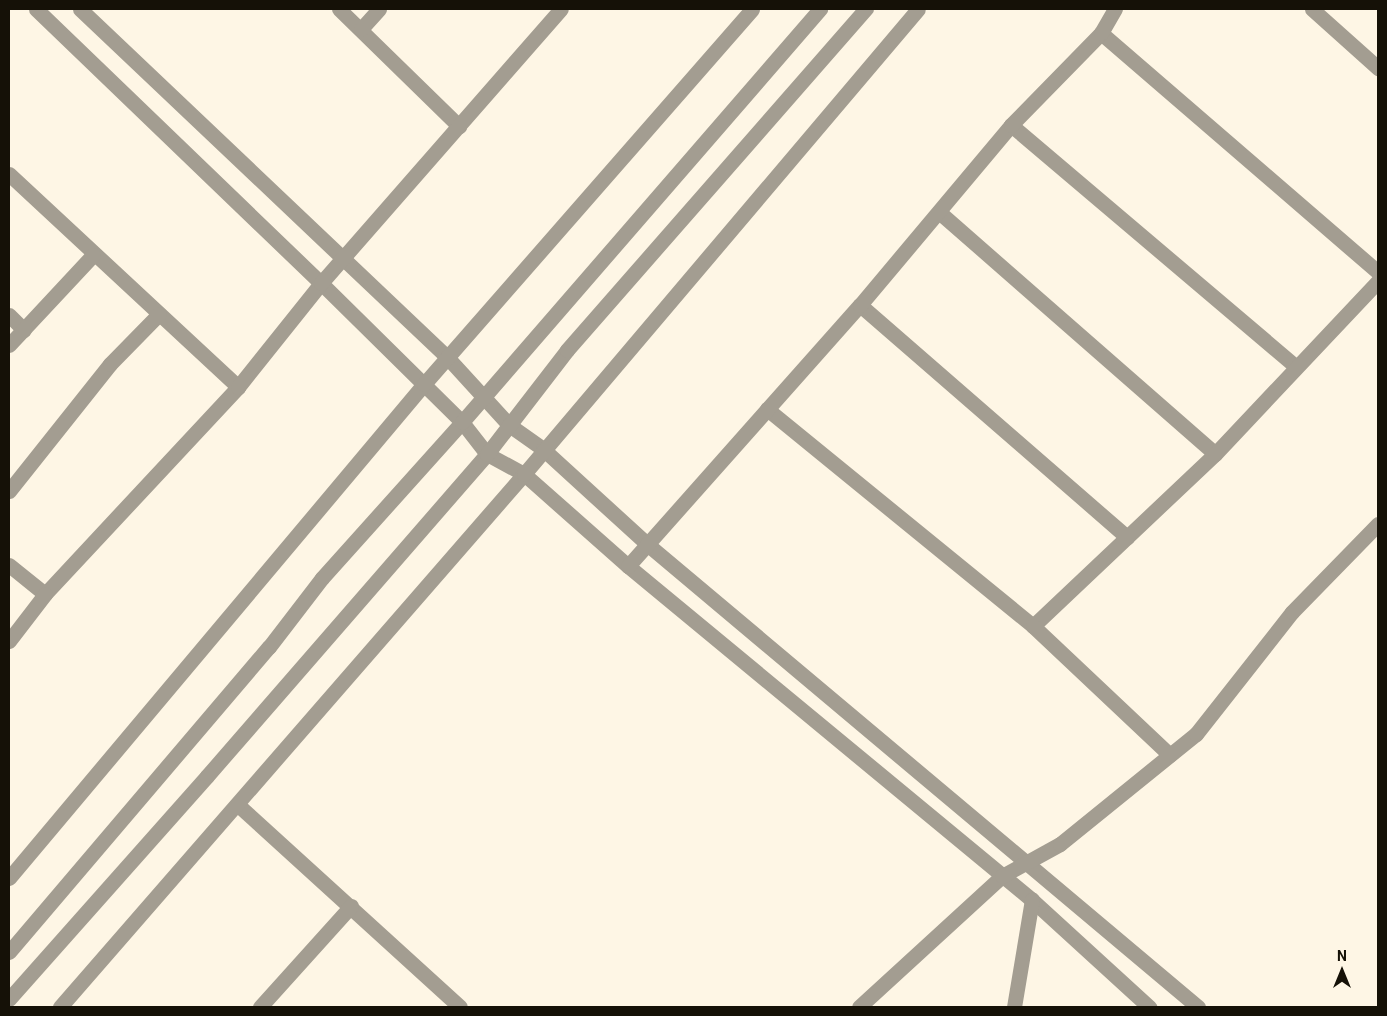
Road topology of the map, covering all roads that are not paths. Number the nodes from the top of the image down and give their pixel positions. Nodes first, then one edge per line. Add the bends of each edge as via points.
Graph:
1 (36, 9) edge
2 (80, 9) edge
3 (339, 9) edge
4 (378, 9) edge
5 (560, 9) edge
6 (752, 9) edge
7 (820, 9) edge
8 (866, 9) edge
9 (918, 9) edge
10 (1115, 9) edge
11 (1312, 9) edge
12 (361, 29) junction
13 (1101, 33) junction
14 (1378, 68) edge
15 (1011, 124) junction
16 (459, 126) junction
17 (9, 174) edge
18 (939, 212) junction
19 (93, 255) junction
20 (343, 258) junction
21 (1378, 272) edge
22 (321, 282) junction
23 (1378, 282) edge
24 (860, 305) junction
25 (159, 314) junction
26 (9, 315) edge
27 (24, 330) junction
28 (9, 345) edge
29 (447, 357) junction
30 (1295, 366) junction
31 (424, 384) junction
32 (238, 386) junction
33 (484, 397) junction
34 (767, 409) junction
35 (462, 422) junction
36 (509, 425) junction
37 (543, 449) junction
38 (487, 454) junction
39 (1215, 454) junction
40 (524, 474) junction
41 (9, 491) edge
42 (1378, 524) edge
43 (1127, 537) junction
44 (647, 544) junction
45 (9, 566) edge
46 (628, 566) junction
47 (45, 594) junction
48 (1033, 626) junction
49 (9, 641) edge
50 (1170, 755) junction
51 (238, 805) junction
52 (1024, 864) junction
53 (1002, 876) junction
54 (9, 878) edge
55 (1032, 900) junction
56 (351, 906) junction
57 (9, 952) edge
58 (9, 999) edge
59 (60, 1007) edge
60 (260, 1007) edge
61 (460, 1007) edge
62 (859, 1007) edge
63 (1014, 1007) edge
64 (1149, 1007) edge
65 (1198, 1007) edge

1 - 22 street
2 - 20 street
3 - 12 street
4 - 12 street
5 - 16 street
6 - 29 street
7 - 33 street
8 - 36 street via 567,350
9 - 37 street
10 - 13 street
11 - 14 street
12 - 16 street
13 - 15 street
13 - 21 street
15 - 18 street
15 - 30 street
16 - 20 street
17 - 19 street
18 - 24 street
18 - 39 street
19 - 25 street
19 - 27 street
20 - 22 street
20 - 29 street
22 - 31 street
22 - 32 street
23 - 30 street
24 - 34 street
24 - 43 street
25 - 32 street
25 - 41 street via 110,364
26 - 27 street
27 - 28 street
29 - 31 street
29 - 33 street
30 - 39 street
31 - 35 street
31 - 54 street
32 - 47 street
33 - 35 street
33 - 36 street
34 - 44 street
34 - 48 street
35 - 38 street
35 - 57 street via 322,578 269,647
36 - 37 street
36 - 38 street
37 - 40 street
37 - 44 street
38 - 40 street
38 - 58 street
39 - 43 street
40 - 46 street
40 - 51 street
42 - 50 street via 1292,612 1196,734
43 - 48 street
44 - 46 street
44 - 52 street
45 - 47 street
46 - 53 street
47 - 49 street
48 - 50 street
50 - 52 street via 1060,844
51 - 56 street
51 - 59 street
52 - 53 street
52 - 65 street
53 - 55 street
53 - 62 street
55 - 63 street
55 - 64 street
56 - 60 street
56 - 61 street

